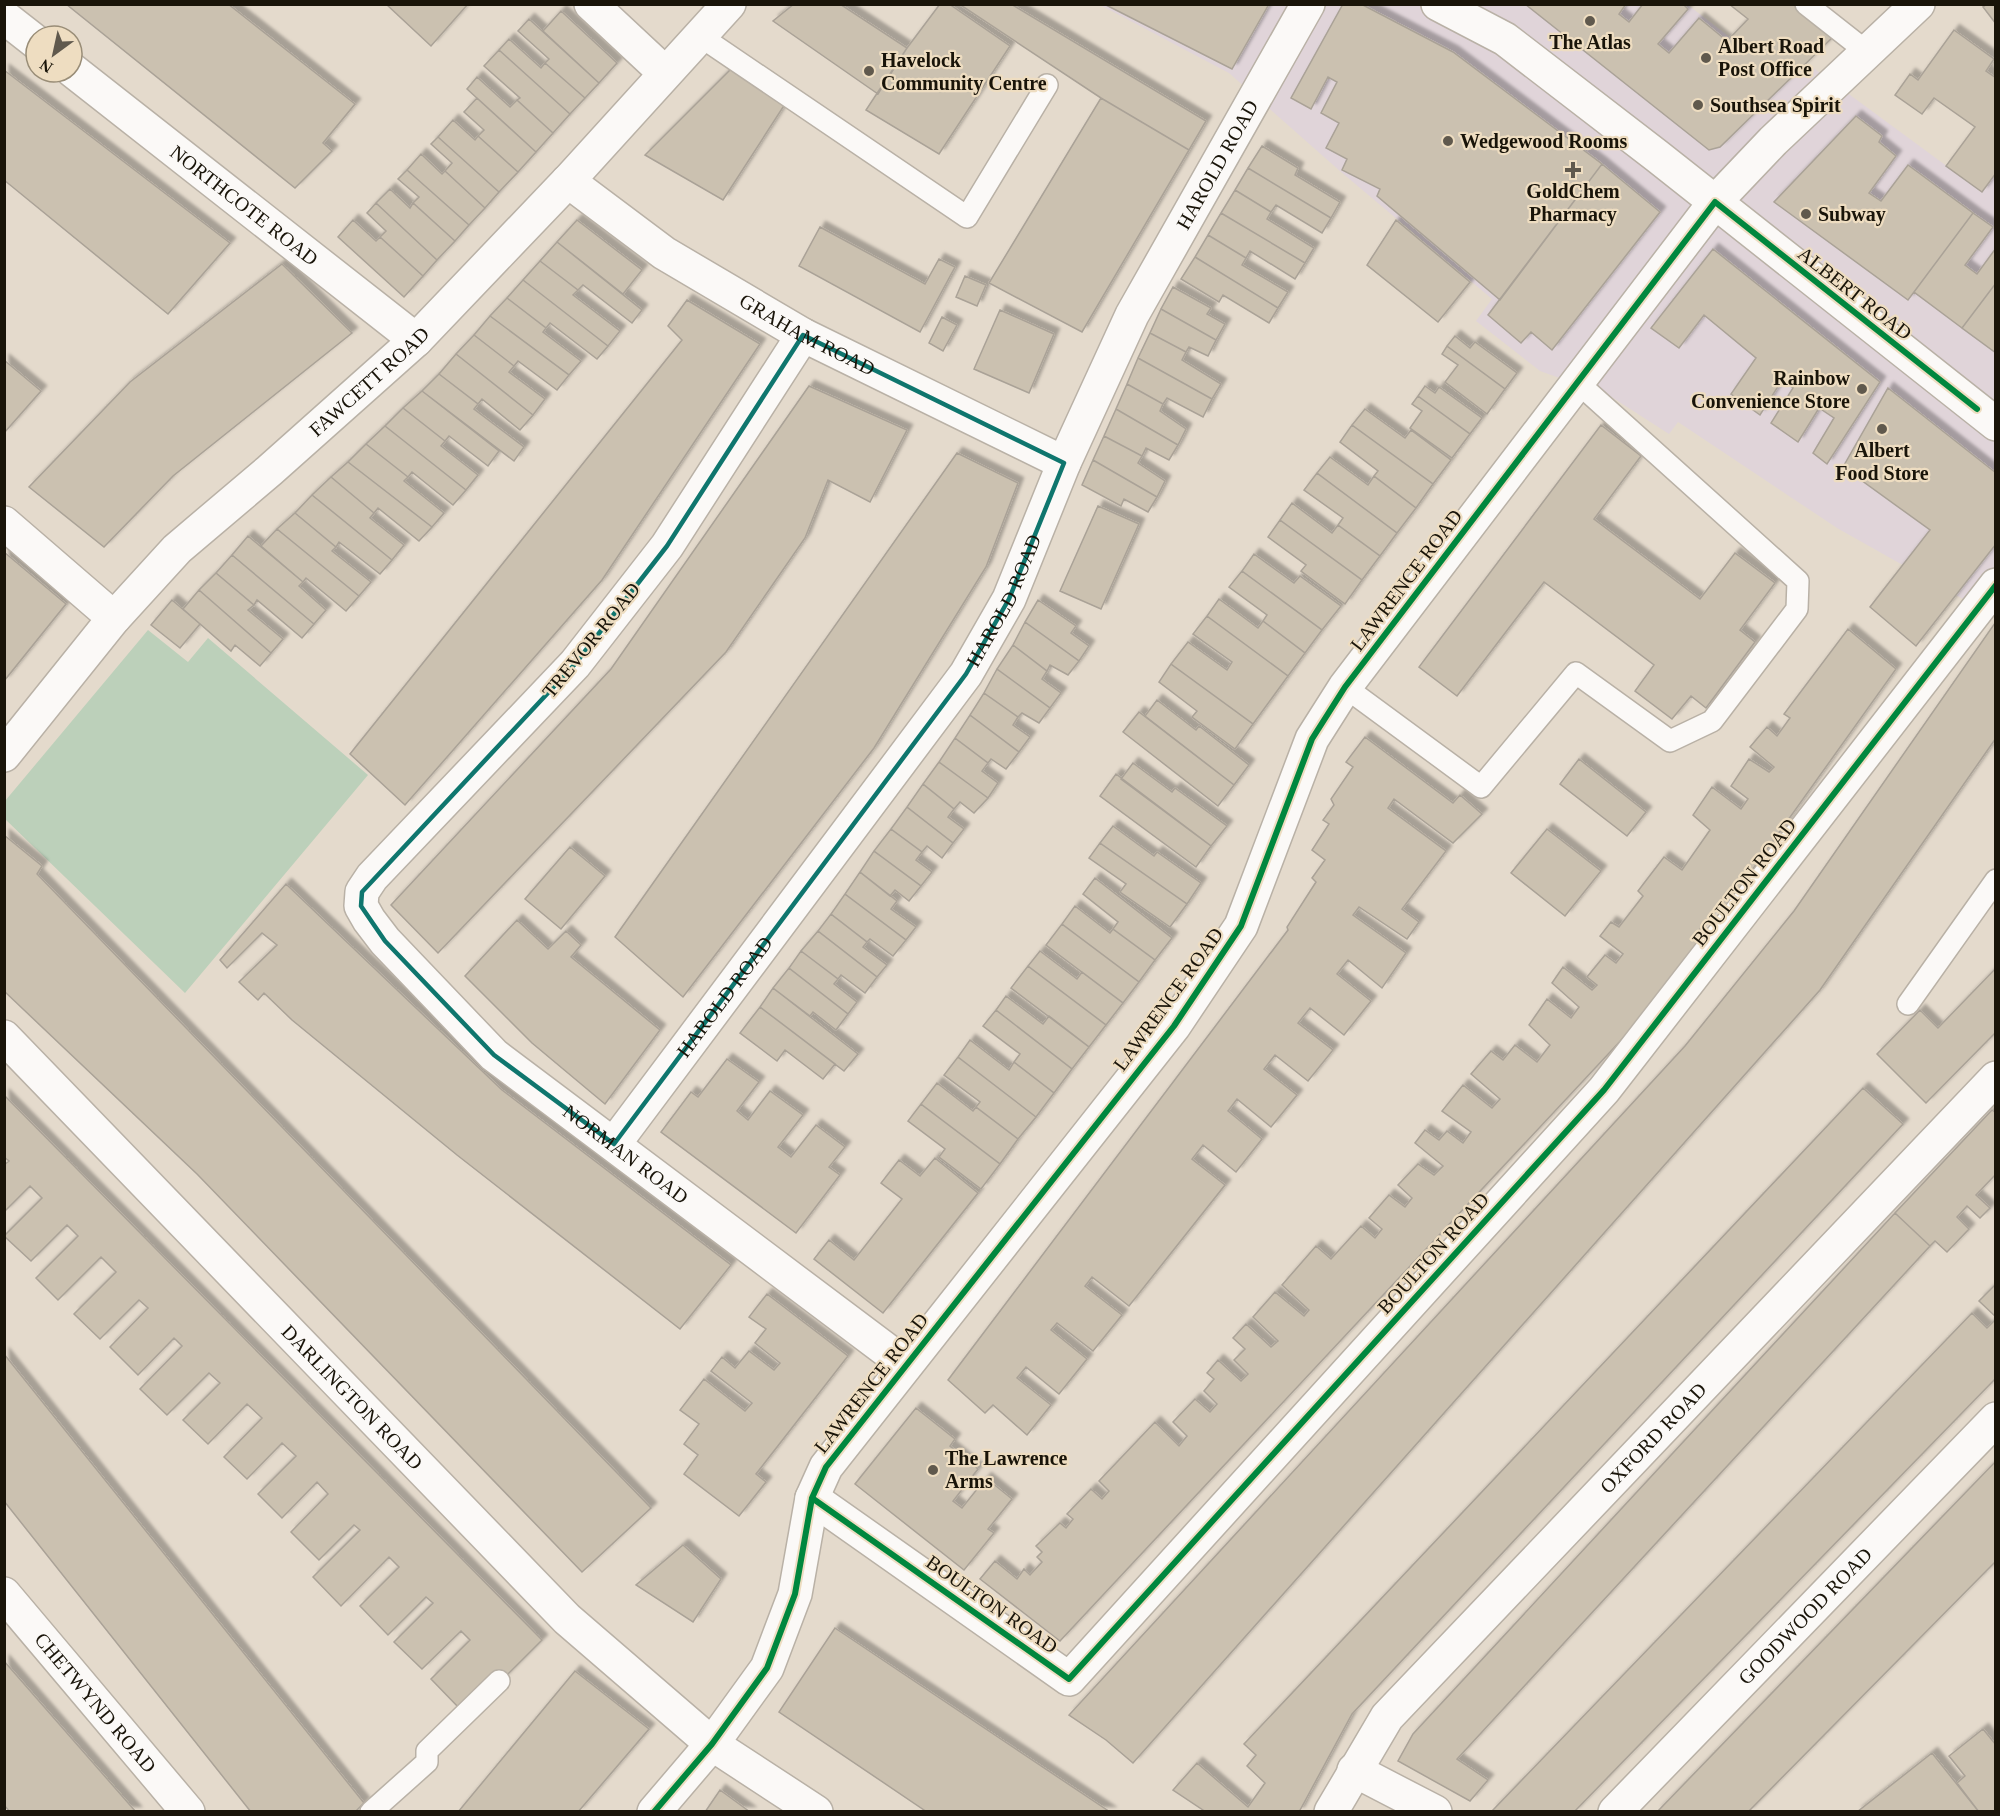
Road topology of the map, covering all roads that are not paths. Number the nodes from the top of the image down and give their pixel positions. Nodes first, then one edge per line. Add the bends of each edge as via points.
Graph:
1 (591, 4) edge
2 (729, 4) edge
3 (1308, 4) edge
4 (1438, 4) edge
5 (1806, 4) edge
6 (1918, 4) edge
7 (4, 17) edge
8 (24, 33) edge
9 (700, 36) junction
10 (1867, 52) junction
11 (665, 73) junction
12 (84, 79) edge
13 (1047, 85) dead end
14 (568, 181) junction
15 (1714, 202) junction
16 (803, 335) junction
17 (416, 340) junction
18 (1578, 382) junction
19 (1995, 424) edge
20 (1064, 463) junction
21 (4, 524) edge
22 (1995, 585) edge
23 (114, 618) junction
24 (1345, 687) junction
25 (4, 755) edge
26 (1995, 880) edge
27 (369, 920) joint
28 (1908, 1004) dead end
29 (4, 1037) edge
30 (1995, 1078) edge
31 (614, 1144) junction
32 (905, 1364) junction
33 (1995, 1419) edge
34 (812, 1498) junction
35 (4, 1594) edge
36 (499, 1681) dead end
37 (712, 1744) junction
38 (1354, 1770) junction
39 (188, 1812) edge
40 (371, 1812) edge
41 (654, 1812) edge
42 (816, 1812) edge
43 (1330, 1812) edge
44 (1435, 1812) edge
45 (1615, 1812) edge

1 - 11 street
2 - 9 street, FAWCETT ROAD
3 - 20 street, HAROLD ROAD via 1132,315
4 - 15 street, ALBERT ROAD via 1505,39
5 - 10 lane
6 - 10 street, LAWRENCE ROAD
7 - 8 street
9 - 11 street, FAWCETT ROAD
9 - 13 lane via 967,217
10 - 15 street, LAWRENCE ROAD
11 - 14 street, FAWCETT ROAD
12 - 17 street, NORTHCOTE ROAD
14 - 16 street, GRAHAM ROAD via 664,253
14 - 17 street, FAWCETT ROAD
15 - 18 street, LAWRENCE ROAD
15 - 19 street, ALBERT ROAD
16 - 20 street, GRAHAM ROAD
16 - 27 street, TREVOR ROAD via 667,546 575,664 372,877 362,892 361,906
17 - 23 street, FAWCETT ROAD via 177,549
18 - 24 street, LAWRENCE ROAD
18 - 24 lane via 1798,581 1797,609 1712,721 1670,741 1576,673 1481,787
20 - 31 street, HAROLD ROAD via 1009,599 966,674
21 - 23 street
22 - 34 street, BOULTON ROAD via 1604,1090 1069,1679
23 - 25 street, FAWCETT ROAD
24 - 32 street, LAWRENCE ROAD via 1312,739 1241,926 1174,1026
26 - 28 lane
27 - 31 street, NORMAN ROAD via 494,1055
29 - 37 street, DARLINGTON ROAD via 567,1618
30 - 38 street, OXFORD ROAD via 1387,1717
31 - 32 street, NORMAN ROAD
32 - 34 street, LAWRENCE ROAD via 826,1467
33 - 45 street, GOODWOOD ROAD
34 - 37 street, LAWRENCE ROAD via 795,1594 767,1668
35 - 39 street, CHETWYND ROAD
36 - 40 lane via 427,1751 427,1762
37 - 41 street, LAWRENCE ROAD
37 - 42 street, DARLINGTON ROAD
38 - 43 street, OXFORD ROAD
38 - 44 street

